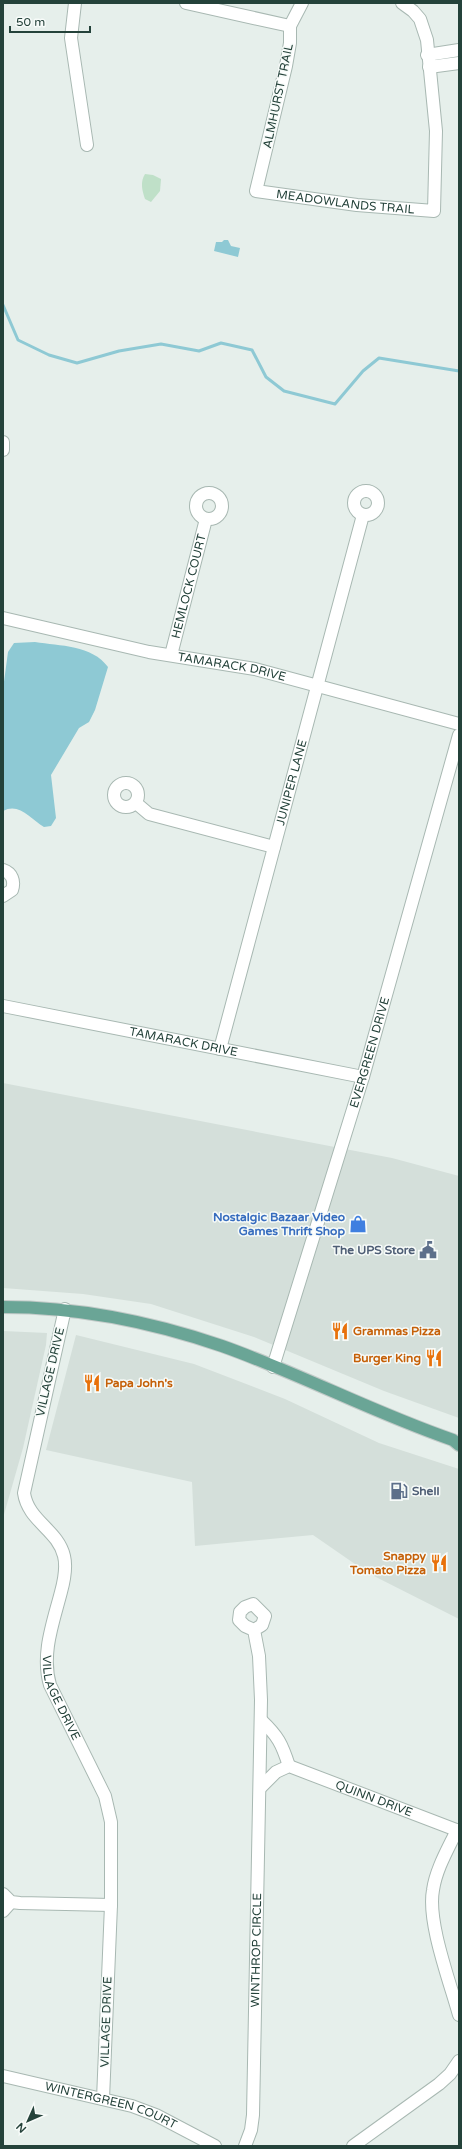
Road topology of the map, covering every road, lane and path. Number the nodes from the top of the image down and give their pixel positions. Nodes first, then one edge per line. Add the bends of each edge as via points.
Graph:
1 (75, 3) edge
2 (186, 3) edge
3 (302, 3) edge
4 (402, 3) edge
5 (290, 26) junction
6 (459, 50) edge
7 (427, 55) junction
8 (459, 63) edge
9 (429, 67) junction
10 (87, 145) dead end
11 (256, 191) joint
12 (3, 442) edge
13 (3, 450) edge
14 (363, 515) dead end
15 (206, 519) dead end
16 (3, 618) edge
17 (171, 655) junction
18 (319, 685) junction
19 (459, 724) edge
20 (459, 735) edge
21 (136, 803) dead end
22 (274, 847) junction
23 (3, 870) edge
24 (3, 896) edge
25 (3, 1006) edge
26 (220, 1049) junction
27 (363, 1077) junction
28 (3, 1306) edge
29 (65, 1309) junction
30 (273, 1367) junction
31 (457, 1441) edge
32 (254, 1630) dead end
33 (261, 1720) junction
34 (288, 1766) junction
35 (260, 1788) junction
36 (458, 1831) edge
37 (6, 1902) edge
38 (111, 1905) junction
39 (459, 2015) edge
40 (459, 2061) edge
41 (3, 2076) edge
42 (103, 2099) junction
43 (215, 2146) edge
44 (245, 2146) edge
45 (353, 2146) edge

1 - 10 street via 70,38
2 - 5 street
3 - 5 street, ALMHURST TRAIL
4 - 7 street via 420,19 425,31
5 - 11 street, ALMHURST TRAIL via 286,66
6 - 7 street
7 - 9 street
8 - 9 street
9 - 11 street, MEADOWLANDS TRAIL via 436,131 434,211
12 - 13 street
14 - 18 street, JUNIPER LANE
15 - 17 street, HEMLOCK COURT
16 - 17 street, TAMARACK DRIVE
17 - 18 street, TAMARACK DRIVE via 232,664
18 - 19 street, TAMARACK DRIVE
18 - 22 street, JUNIPER LANE
20 - 27 street, EVERGREEN DRIVE
21 - 22 street via 150,814
22 - 26 street, JUNIPER LANE
23 - 24 street via 10,874 13,882 12,890
25 - 26 street, TAMARACK DRIVE
26 - 27 street, TAMARACK DRIVE
27 - 30 street, EVERGREEN DRIVE
28 - 29 main road
29 - 30 main road via 149,1325 223,1347
29 - 38 street, VILLAGE DRIVE via 24,1493 29,1510 51,1532 64,1556 64,1579 47,1650 46,1673 109,1808 112,1838
30 - 31 main road
32 - 33 street, WINTHROP CIRCLE via 260,1672
33 - 34 street via 282,1744
33 - 35 street, WINTHROP CIRCLE
34 - 35 street via 276,1772
34 - 36 street, QUINN DRIVE
35 - 44 street, WINTHROP CIRCLE via 253,2115
36 - 39 street via 436,1874 432,1904 436,1931
37 - 38 street
38 - 42 street, VILLAGE DRIVE
40 - 45 street via 439,2084
41 - 42 street, WINTERGREEN COURT
42 - 43 street, WINTERGREEN COURT via 156,2115

